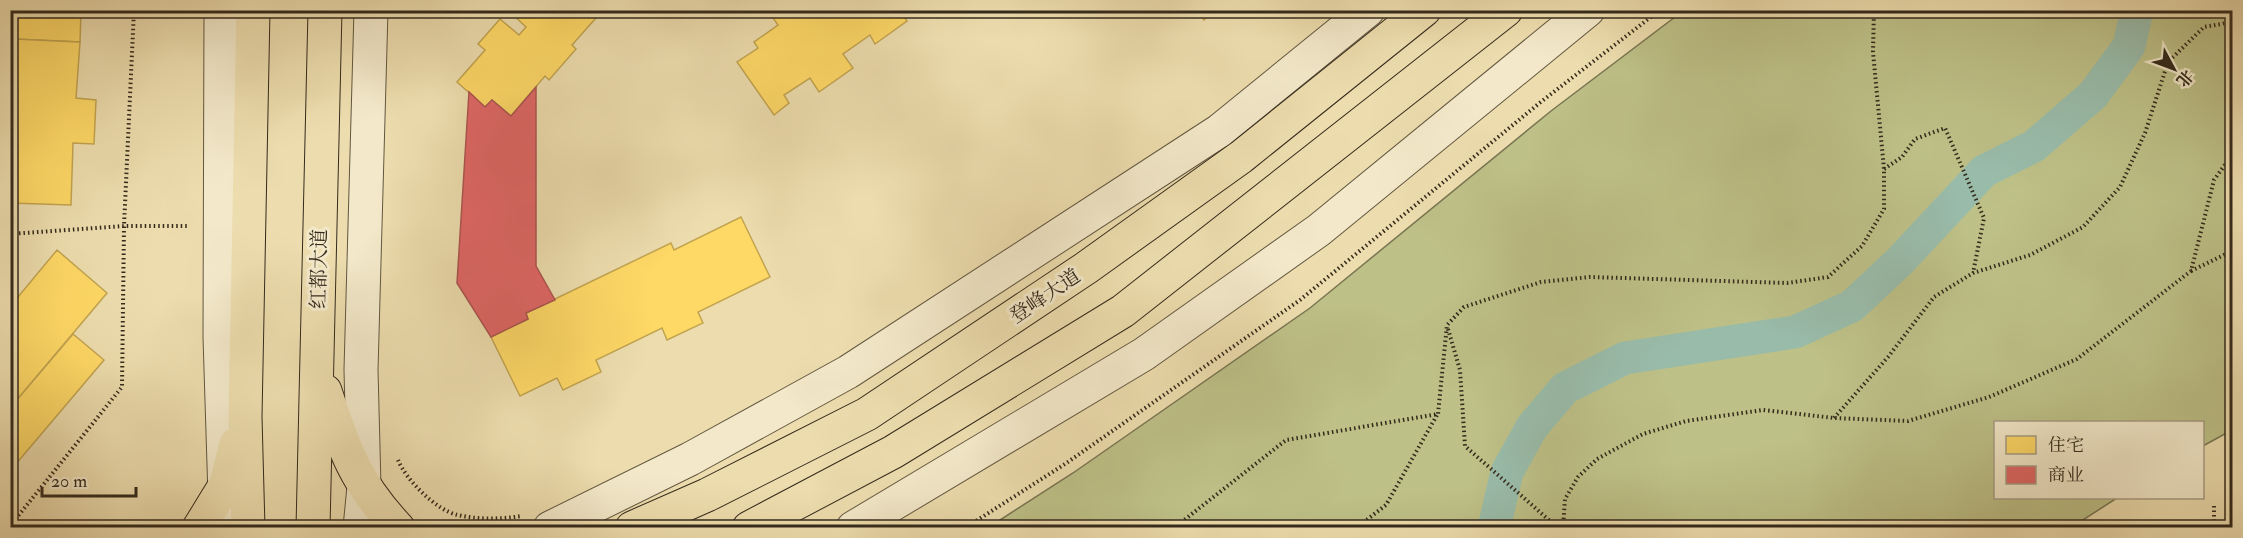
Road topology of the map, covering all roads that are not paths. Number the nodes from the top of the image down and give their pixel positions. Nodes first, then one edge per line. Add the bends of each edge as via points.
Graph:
1 (221, 10) edge
2 (253, 10) edge
3 (325, 10) edge
4 (371, 10) edge
5 (1368, 10) edge
6 (1424, 10) edge
7 (1506, 10) edge
8 (1588, 10) edge
9 (317, 366) junction
10 (245, 417) junction
11 (226, 484) junction
12 (364, 487) junction
13 (538, 521) edge
14 (199, 528) edge
15 (226, 528) edge
16 (248, 528) edge
17 (313, 528) edge
18 (360, 528) edge
19 (398, 528) edge
20 (632, 528) edge
21 (749, 528) edge
22 (853, 528) edge

1 - 11 street via 220,337
2 - 10 main road
3 - 9 main road, 红都大道
4 - 12 street via 362,370
5 - 13 street via 1219,131 848,372 690,459
6 - 20 main road, 登峰大道 via 1241,157 1086,268 867,414 707,495
7 - 21 main road via 1123,311 893,452
8 - 22 street via 1319,230 1144,354
9 - 12 main road via 346,455
9 - 17 main road, 红都大道
10 - 11 main road
10 - 16 main road
11 - 14 main road
11 - 15 street
12 - 18 street
12 - 19 main road

